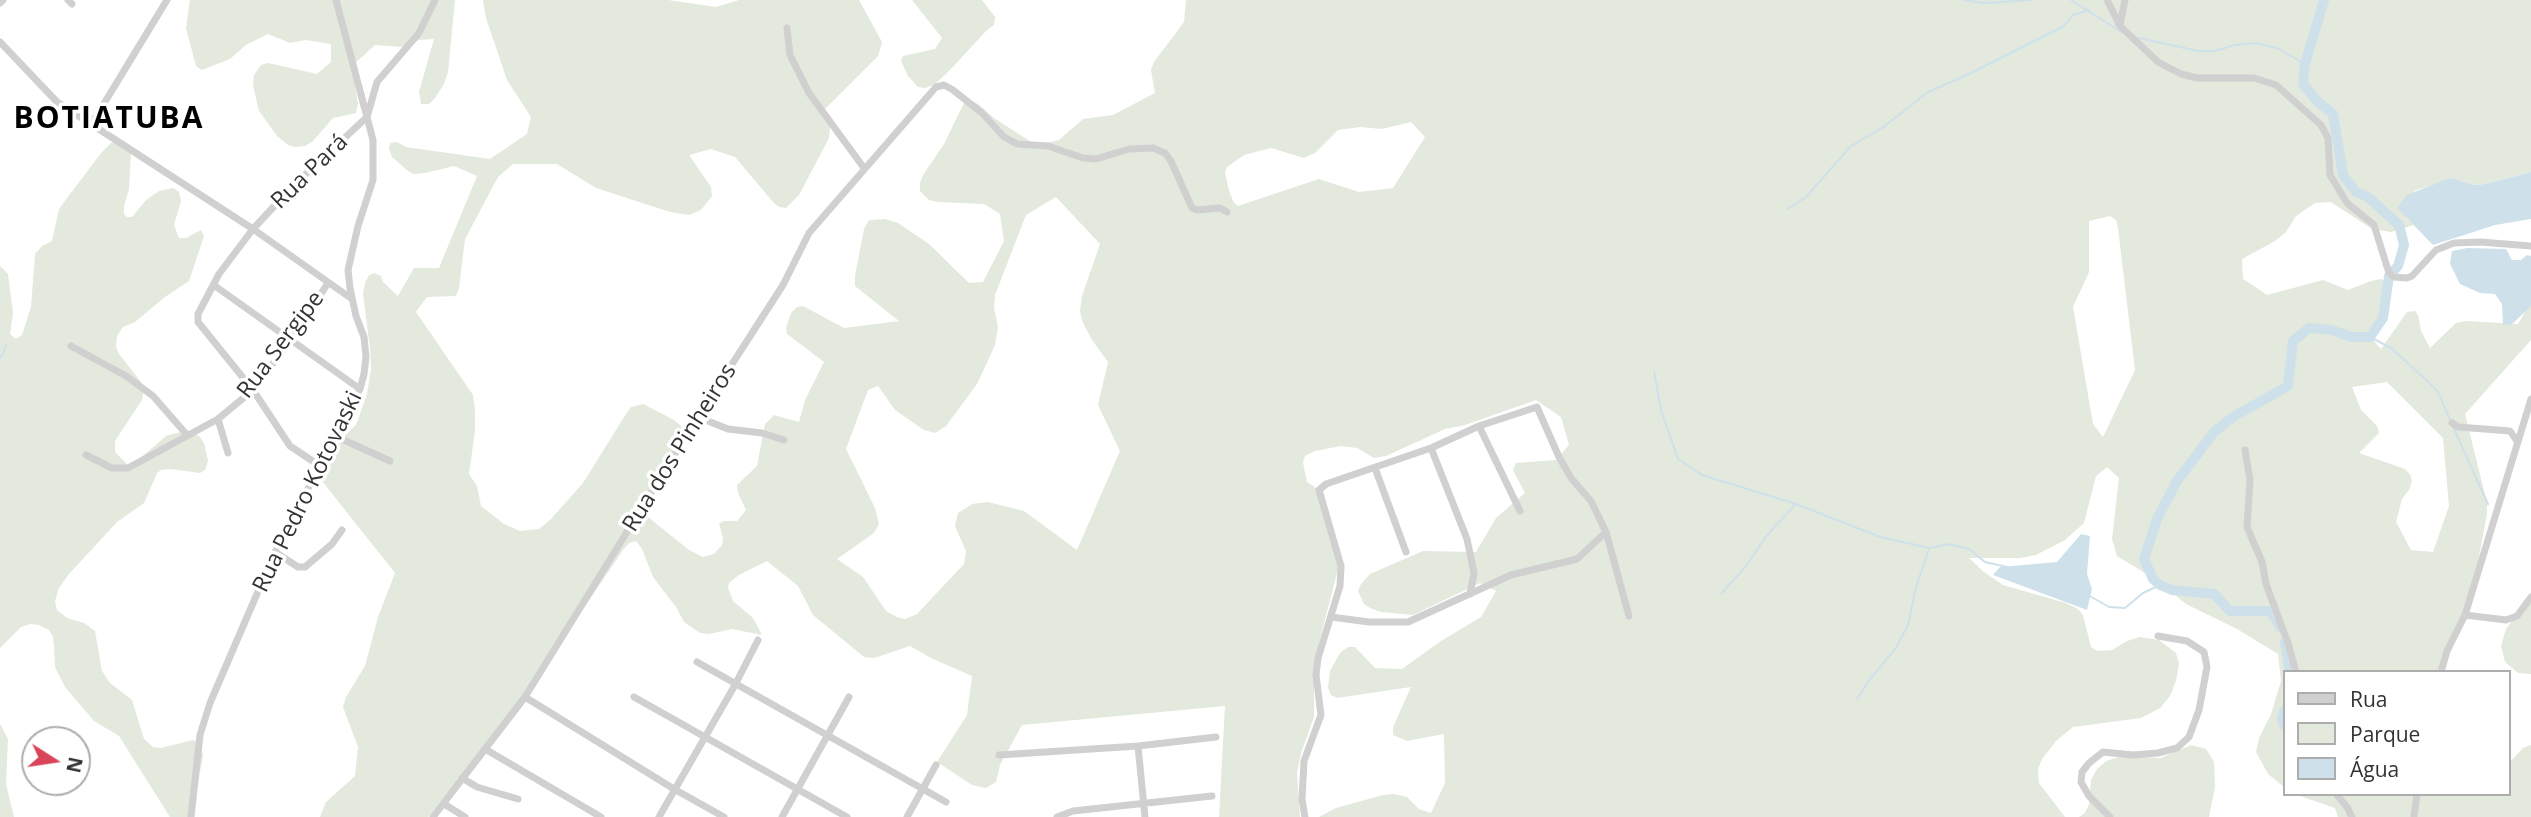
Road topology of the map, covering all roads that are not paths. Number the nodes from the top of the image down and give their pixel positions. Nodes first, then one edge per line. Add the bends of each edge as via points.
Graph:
1 (167, 0) edge
2 (336, 0) edge
3 (435, 0) edge
4 (2107, 0) edge
5 (2125, 0) edge
6 (2120, 26) junction
7 (787, 29) dead end
8 (0, 42) edge
9 (367, 117) junction
10 (91, 125) junction
11 (864, 168) junction
12 (1227, 212) dead end
13 (253, 229) junction
14 (2531, 246) edge
15 (328, 282) junction
16 (215, 286) junction
17 (352, 299) junction
18 (290, 341) junction
19 (71, 346) dead end
20 (360, 389) junction
21 (253, 390) junction
22 (2531, 399) edge
23 (698, 417) junction
24 (218, 419) junction
25 (2452, 422) dead end
26 (1479, 426) junction
27 (187, 435) junction
28 (335, 436) junction
29 (784, 440) dead end
30 (2517, 441) junction
31 (1431, 448) junction
32 (2245, 450) dead end
33 (228, 453) dead end
34 (86, 455) dead end
35 (390, 461) dead end
36 (320, 466) junction
37 (1375, 468) junction
38 (1520, 511) dead end
39 (342, 530) dead end
40 (1606, 532) junction
41 (275, 552) junction
42 (1406, 552) dead end
43 (1470, 594) junction
44 (2531, 597) edge
45 (2465, 615) junction
46 (1629, 616) dead end
47 (1331, 617) junction
48 (2158, 636) dead end
49 (758, 640) dead end
50 (697, 662) dead end
51 (2295, 670) edge
52 (2442, 670) edge
53 (735, 685) junction
54 (634, 696) dead end
55 (525, 697) junction
56 (849, 697) dead end
57 (705, 736) junction
58 (828, 737) junction
59 (1216, 737) dead end
60 (1138, 746) junction
61 (485, 749) junction
62 (999, 755) dead end
63 (936, 765) dead end
64 (462, 778) junction
65 (674, 789) junction
66 (924, 789) junction
67 (798, 790) junction
68 (1212, 796) dead end
69 (2338, 796) edge
70 (2417, 796) edge
71 (518, 799) dead end
72 (946, 802) dead end
73 (444, 804) junction
74 (1145, 804) junction
75 (191, 817) edge
76 (433, 817) edge
77 (465, 817) edge
78 (601, 817) edge
79 (659, 817) edge
80 (724, 817) edge
81 (782, 817) edge
82 (847, 817) edge
83 (906, 817) edge
84 (1057, 817) edge
85 (1145, 817) edge
86 (1305, 817) edge
87 (2110, 817) edge
88 (2351, 817) edge
89 (2414, 817) edge

1 - 10 street
2 - 9 street, Rua Pedro Kotovaski
3 - 9 street via 419,33 377,82
4 - 6 street
5 - 6 street
6 - 14 street via 2158,62 2181,74 2254,78 2290,94 2324,129 2330,175 2347,203 2374,225 2394,277 2412,276 2435,250 2454,243
7 - 11 street via 790,55 809,93
8 - 10 street via 57,102
9 - 13 street, Rua Pará
9 - 17 street, Rua Pedro Kotovaski via 373,140 373,180 348,270
10 - 13 street
11 - 12 street, Rua dos Pinheiros via 936,87 944,85 1017,144 1048,146 1096,159 1129,149 1153,148 1166,153 1192,208
11 - 23 street, Rua dos Pinheiros via 809,233 783,285
13 - 15 street
13 - 16 street, Rua Pará
15 - 17 street
15 - 18 street, Rua Sergipe
16 - 18 street
16 - 21 street, Rua Pará via 198,322
17 - 20 street, Rua Pedro Kotovaski via 366,357
18 - 20 street
18 - 21 street, Rua Sergipe
19 - 27 street via 153,396
20 - 28 street, Rua Pedro Kotovaski
21 - 24 street, Rua Sergipe
21 - 36 street via 290,446
22 - 30 street
23 - 29 street via 728,429
23 - 55 street, Rua dos Pinheiros
24 - 27 street, Rua Sergipe
24 - 33 street
25 - 30 street via 2458,427 2510,431
26 - 31 street
26 - 38 street
26 - 40 street via 1537,407 1559,457 1591,501
27 - 34 street, Rua Sergipe via 128,468 111,468
28 - 35 street
28 - 36 street, Rua Pedro Kotovaski
30 - 45 street
31 - 37 street
31 - 43 street via 1467,539 1474,573
32 - 51 street via 2250,480 2247,527
36 - 41 street, Rua Pedro Kotovaski
37 - 42 street
37 - 47 street via 1319,490 1341,566
39 - 41 street via 305,567
40 - 43 street via 1577,559 1511,575
40 - 46 street
41 - 75 street, Rua Pedro Kotovaski via 210,703 200,735
43 - 47 street via 1408,622
44 - 45 street via 2517,617
45 - 52 street
47 - 86 street via 1316,675 1321,715 1304,761
48 - 87 street via 2187,641 2204,652 2207,667 2200,710 2189,737 2177,748 2133,755 2103,752 2089,763 2081,782
49 - 53 street
50 - 53 street
53 - 57 street
53 - 58 street
54 - 57 street
55 - 61 street, Rua dos Pinheiros
55 - 65 street
56 - 58 street
57 - 65 street
57 - 67 street
58 - 66 street
58 - 67 street
59 - 60 street
60 - 62 street
60 - 74 street
61 - 64 street, Rua dos Pinheiros
61 - 78 street
63 - 66 street
64 - 71 street
64 - 73 street, Rua dos Pinheiros
65 - 79 street
65 - 80 street
66 - 72 street
66 - 83 street
67 - 81 street
67 - 82 street
68 - 74 street
69 - 88 street
70 - 89 street
73 - 76 street, Rua dos Pinheiros
73 - 77 street
74 - 84 street via 1073,811
74 - 85 street

